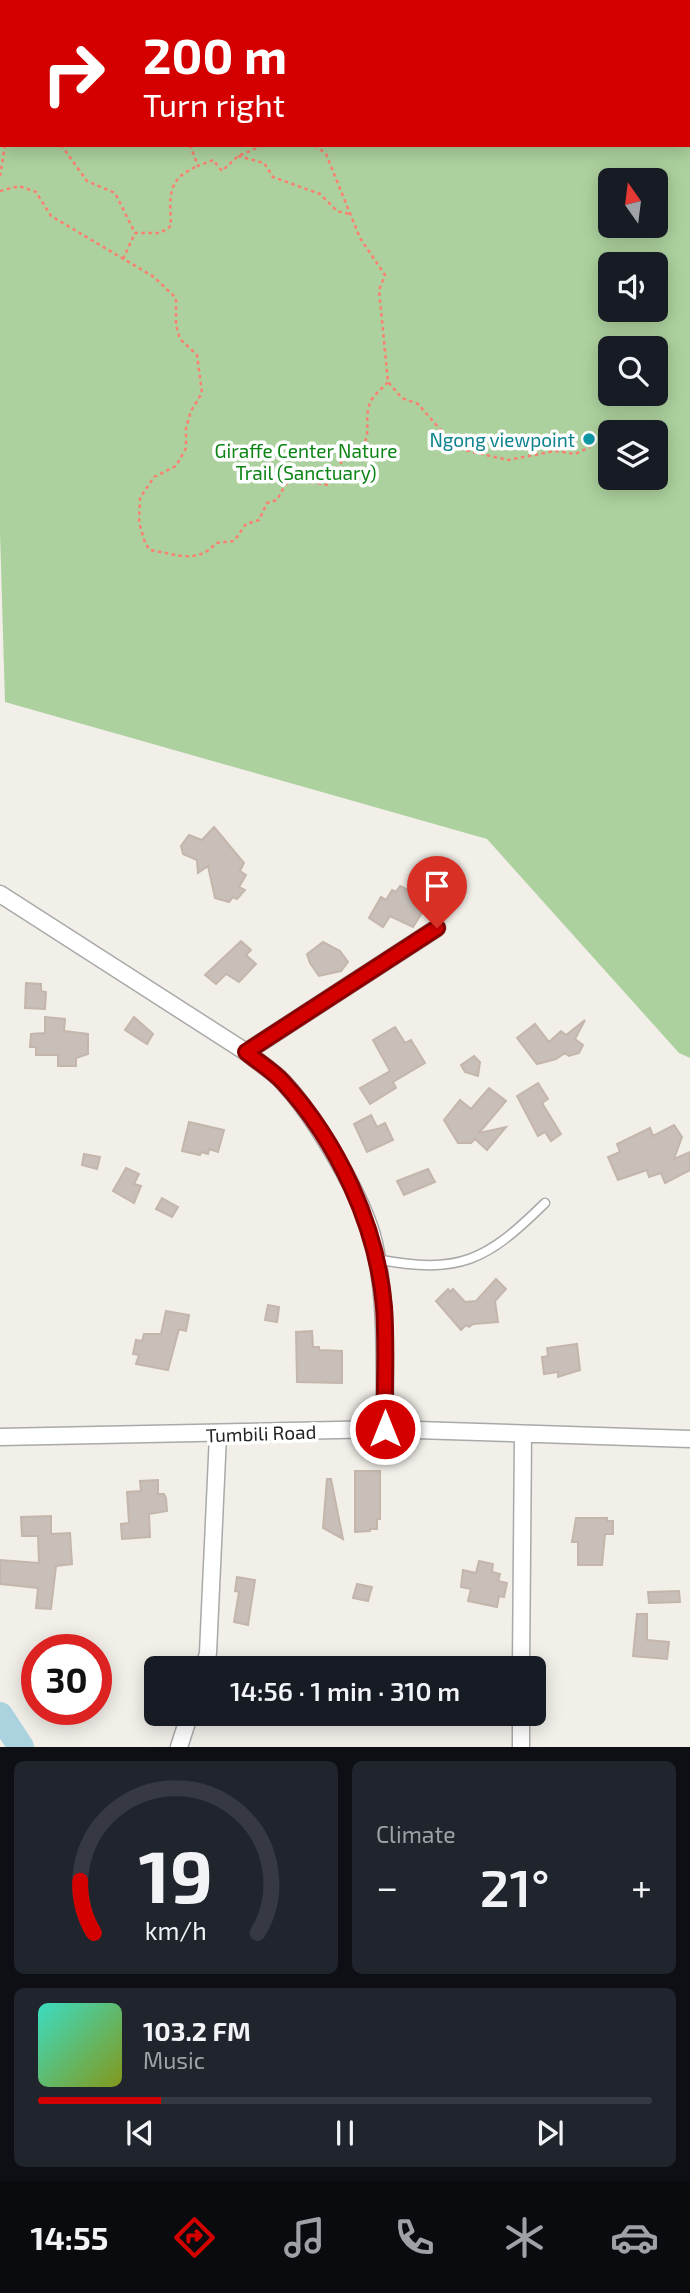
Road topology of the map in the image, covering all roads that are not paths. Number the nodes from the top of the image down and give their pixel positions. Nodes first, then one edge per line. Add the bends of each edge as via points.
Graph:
1 (0, 894) edge
2 (437, 928) dead end
3 (246, 1052) junction
4 (545, 1203) dead end
5 (376, 1259) junction
6 (385, 1429) junction
7 (523, 1434) junction
8 (218, 1435) junction
9 (0, 1437) edge
10 (690, 1439) edge
11 (207, 1656) edge
12 (521, 1656) edge
13 (186, 1726) edge
14 (521, 1726) edge
15 (179, 1747) edge
16 (521, 1747) edge

1 - 3 street
2 - 3 street
3 - 5 street via 282,1081 340,1164 374,1241
4 - 5 lane via 511,1237 476,1257 419,1267
5 - 6 street via 384,1307
6 - 7 street, Tumbili Road
6 - 8 street, Tumbili Road
7 - 10 street, Tumbili Road
7 - 12 street
8 - 9 street, Tumbili Road
8 - 11 street
13 - 15 street
14 - 16 street

